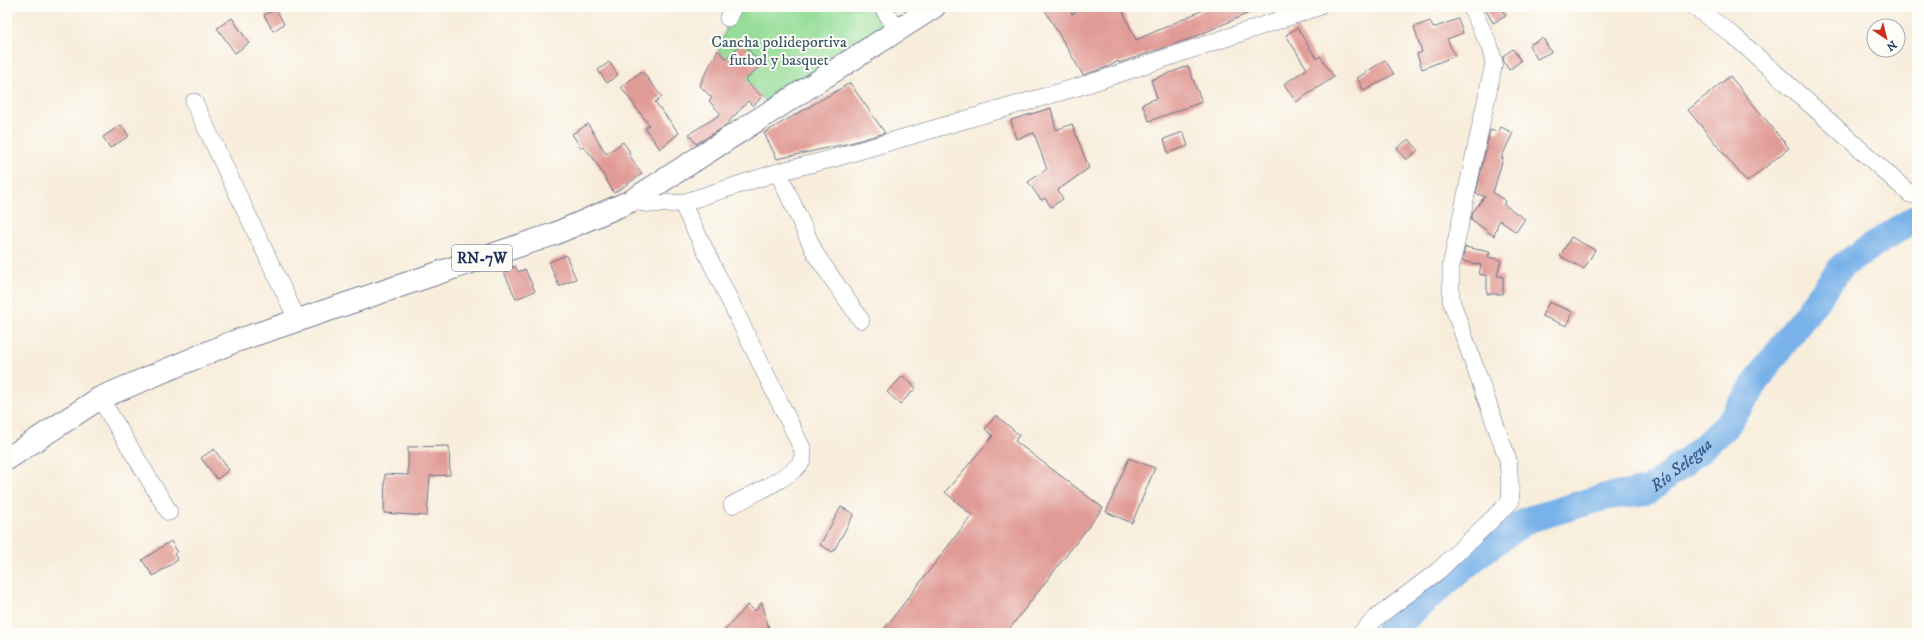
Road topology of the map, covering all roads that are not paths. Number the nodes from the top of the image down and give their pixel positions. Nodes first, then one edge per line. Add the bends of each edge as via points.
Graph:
1 (882, 7) edge
2 (934, 7) edge
3 (1471, 7) edge
4 (1694, 7) edge
5 (1308, 8) edge
6 (898, 30) junction
7 (194, 102) dead end
8 (778, 172) junction
9 (1917, 195) edge
10 (631, 201) junction
11 (682, 203) junction
12 (297, 319) junction
13 (861, 320) dead end
14 (100, 398) junction
15 (7, 459) edge
16 (732, 505) dead end
17 (169, 512) dead end
18 (1361, 633) edge

1 - 6 street
2 - 6 main road, RN-7W
3 - 18 street via 1490,47 1494,63 1451,266 1450,300 1508,460 1511,501 1438,571 1376,618
4 - 9 street via 1733,35 1910,194
5 - 8 street via 1091,83
6 - 10 main road, RN-7W
7 - 12 street
8 - 11 street
8 - 13 street via 816,255
10 - 11 street via 653,204
10 - 12 main road, RN-7W via 554,234
11 - 16 street via 803,450 802,460 795,469
12 - 14 main road, RN-7W via 233,342
14 - 15 main road, RN-7W
14 - 17 street

